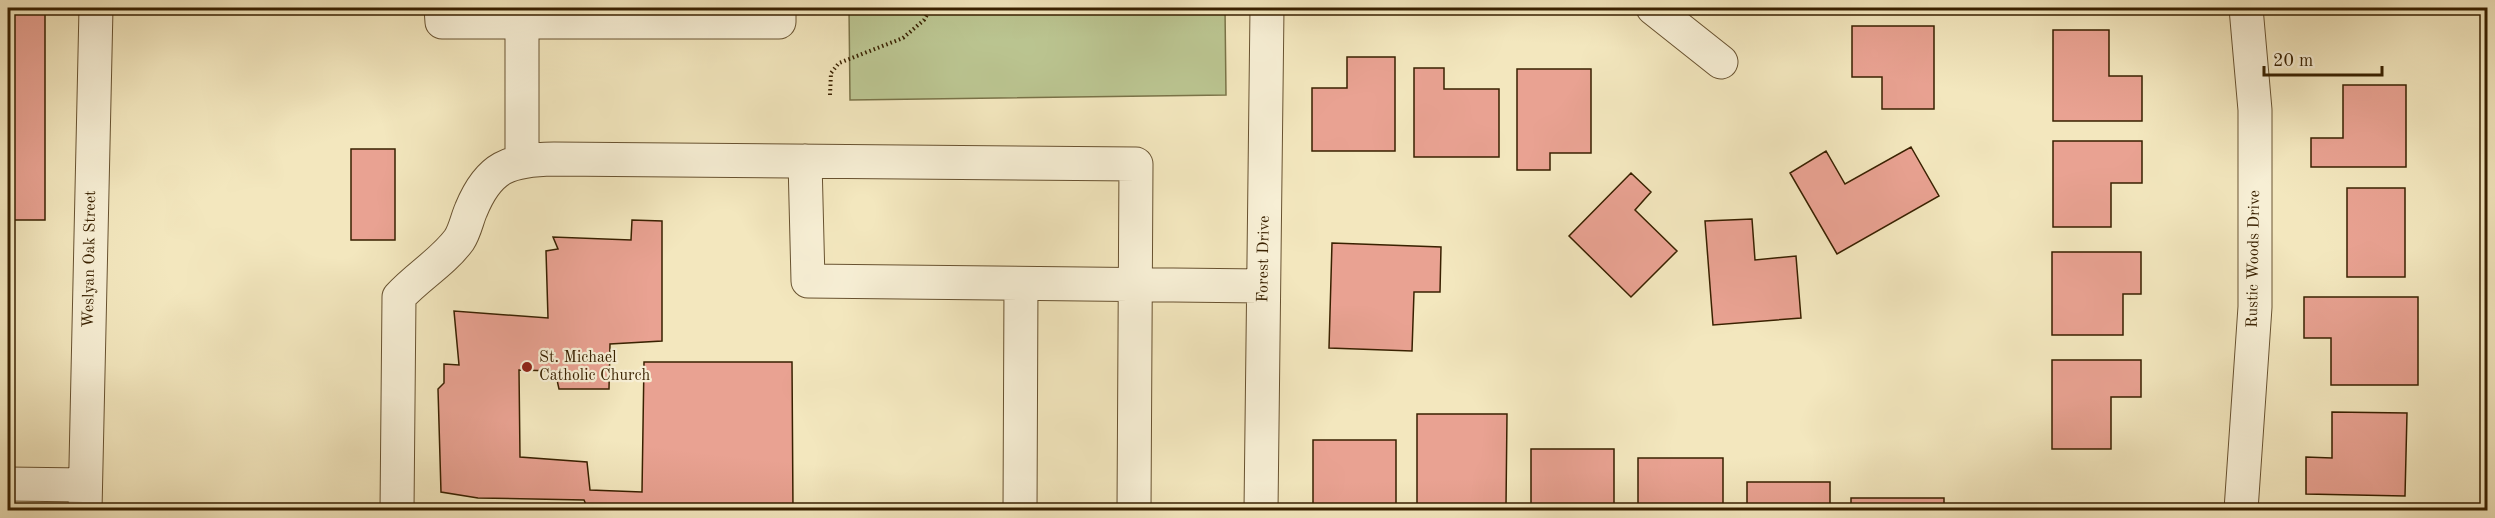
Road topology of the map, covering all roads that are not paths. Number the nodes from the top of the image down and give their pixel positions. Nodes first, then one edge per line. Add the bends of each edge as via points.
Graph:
1 (96, 8) edge
2 (441, 8) edge
3 (779, 8) edge
4 (1268, 8) edge
5 (1653, 8) edge
6 (2246, 8) edge
7 (2265, 8) edge
8 (522, 23) junction
9 (1721, 62) dead end
10 (522, 160) junction
11 (805, 161) junction
12 (1021, 284) junction
13 (1135, 285) junction
14 (1263, 286) junction
15 (8, 484) edge
16 (85, 498) edge
17 (397, 510) edge
18 (1020, 510) edge
19 (1134, 510) edge
20 (1260, 510) edge
21 (2241, 510) edge

1 - 16 street, Weslyan Oak Street
2 - 8 street via 441,22
3 - 8 street via 779,22
4 - 14 street, Forest Drive
5 - 9 street
6 - 7 street
6 - 21 street, Rustic Woods Drive via 2255,110 2255,307
8 - 10 street
10 - 11 street
10 - 17 street via 500,168 481,188 460,239 399,297
11 - 12 street via 808,281
11 - 13 street via 1136,164
12 - 13 street
12 - 18 street
13 - 14 street
13 - 19 street
14 - 20 street, Forest Drive
15 - 16 street

